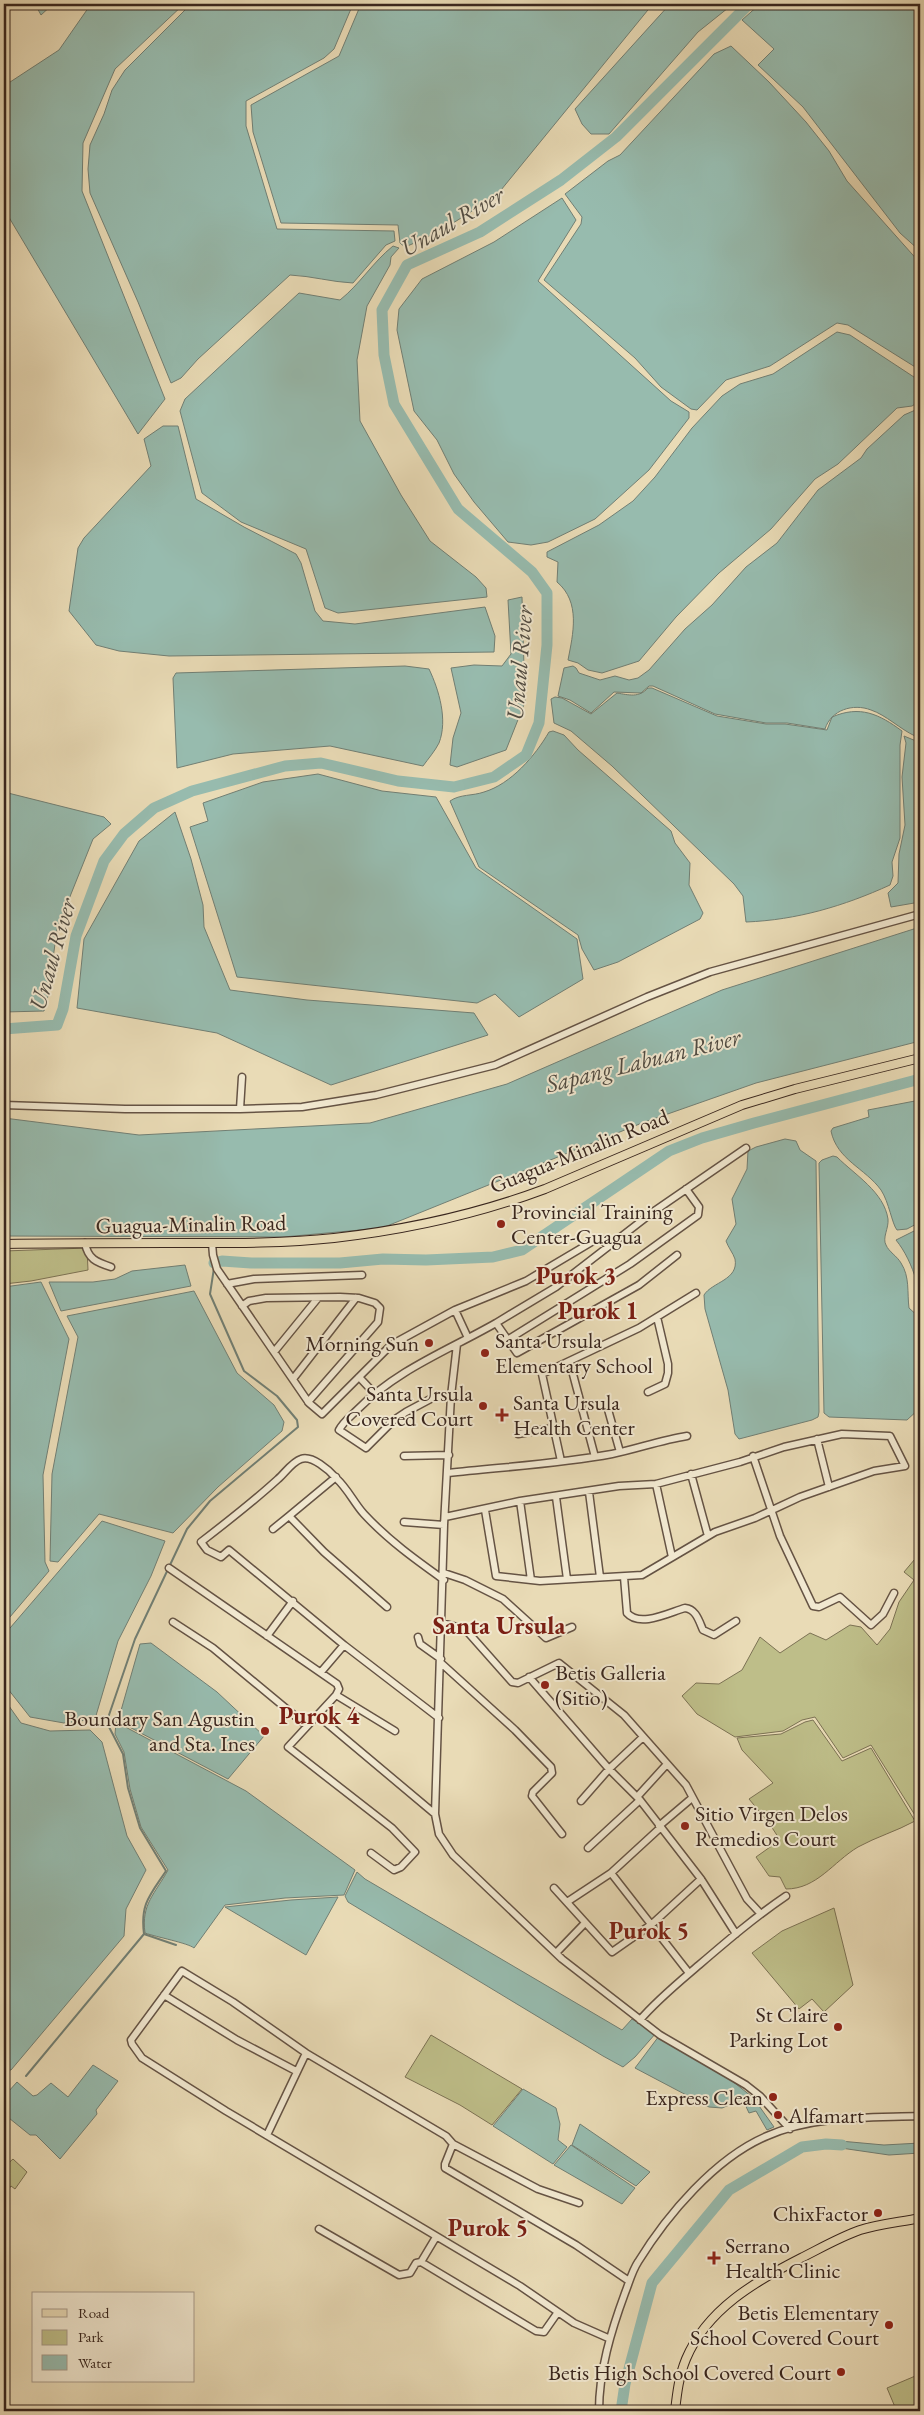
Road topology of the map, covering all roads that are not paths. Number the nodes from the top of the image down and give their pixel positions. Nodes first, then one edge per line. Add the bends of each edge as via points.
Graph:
1 (920, 914) edge
2 (920, 1058) edge
3 (242, 1077) dead end
4 (4, 1105) edge
5 (240, 1109) junction
6 (746, 1148) dead end
7 (686, 1189) junction
8 (85, 1243) junction
9 (212, 1243) junction
10 (4, 1244) edge
11 (608, 1246) junction
12 (677, 1255) dead end
13 (111, 1267) dead end
14 (362, 1275) dead end
15 (227, 1284) junction
16 (696, 1293) dead end
17 (318, 1298) junction
18 (356, 1298) junction
19 (242, 1306) junction
20 (455, 1310) junction
21 (657, 1317) junction
22 (496, 1323) junction
23 (468, 1338) junction
24 (509, 1339) junction
25 (457, 1344) junction
26 (274, 1352) junction
27 (570, 1363) junction
28 (360, 1377) junction
29 (292, 1379) junction
30 (648, 1392) dead end
31 (374, 1394) junction
32 (450, 1396) junction
33 (308, 1402) junction
34 (607, 1406) dead end
35 (554, 1428) junction
36 (518, 1434) dead end
37 (687, 1436) dead end
38 (817, 1439) junction
39 (620, 1452) junction
40 (449, 1455) junction
41 (404, 1456) dead end
42 (753, 1456) junction
43 (595, 1457) junction
44 (561, 1461) junction
45 (448, 1473) junction
46 (691, 1474) junction
47 (336, 1477) junction
48 (656, 1484) junction
49 (829, 1487) junction
50 (589, 1492) junction
51 (556, 1497) junction
52 (520, 1501) junction
53 (485, 1510) junction
54 (772, 1510) junction
55 (289, 1516) junction
56 (445, 1517) junction
57 (404, 1522) dead end
58 (444, 1525) junction
59 (273, 1530) dead end
60 (708, 1536) junction
61 (672, 1557) junction
62 (169, 1568) dead end
63 (444, 1576) junction
64 (600, 1577) junction
65 (624, 1577) junction
66 (567, 1579) junction
67 (531, 1580) junction
68 (894, 1593) dead end
69 (293, 1601) junction
70 (387, 1607) dead end
71 (736, 1621) dead end
72 (173, 1622) dead end
73 (442, 1623) junction
74 (572, 1627) dead end
75 (267, 1636) junction
76 (418, 1637) dead end
77 (344, 1646) junction
78 (441, 1661) junction
79 (321, 1672) junction
80 (529, 1677) junction
81 (336, 1695) junction
82 (317, 1714) junction
83 (439, 1718) junction
84 (306, 1725) junction
85 (394, 1730) dead end
86 (642, 1738) junction
87 (667, 1764) junction
88 (609, 1769) junction
89 (692, 1798) junction
90 (638, 1799) junction
91 (581, 1801) dead end
92 (435, 1814) junction
93 (660, 1827) junction
94 (562, 1834) dead end
95 (588, 1848) dead end
96 (371, 1853) dead end
97 (611, 1873) junction
98 (701, 1879) junction
99 (554, 1888) dead end
100 (786, 1896) dead end
101 (567, 1902) junction
102 (760, 1913) junction
103 (584, 1924) junction
104 (652, 1924) junction
105 (736, 1934) junction
106 (556, 1954) junction
107 (689, 1973) junction
108 (164, 1995) junction
109 (640, 2020) junction
110 (306, 2052) junction
111 (296, 2071) junction
112 (920, 2116) edge
113 (790, 2129) junction
114 (267, 2135) junction
115 (453, 2144) junction
116 (579, 2203) dead end
117 (920, 2218) edge
118 (320, 2229) dead end
119 (436, 2237) junction
120 (421, 2262) junction
121 (629, 2281) junction
122 (558, 2312) junction
123 (608, 2338) junction
124 (599, 2411) edge
125 (675, 2411) edge

1 - 5 street via 710,972 495,1066 376,1096 302,1107
2 - 9 main road, Guagua-Minalin Road via 742,1105 545,1189 496,1204 442,1218 335,1238
3 - 5 street
4 - 5 street
6 - 7 street
7 - 11 street
7 - 24 street via 699,1206 698,1215 613,1274
8 - 9 main road, Guagua-Minalin Road
8 - 10 main road, Guagua-Minalin Road
8 - 13 street via 92,1259
9 - 15 street via 215,1263
11 - 20 street via 601,1239 595,1240 526,1280
11 - 22 street via 556,1286
12 - 24 street via 639,1285 517,1353
14 - 15 street via 254,1279
15 - 19 street
16 - 21 street
17 - 18 street
17 - 19 street via 257,1299
17 - 26 street
18 - 29 street
18 - 33 street via 375,1303 380,1308 378,1322
19 - 26 street
20 - 23 street
20 - 28 street via 391,1345
21 - 27 street
21 - 30 street via 668,1374 665,1384
22 - 23 street
22 - 24 street
23 - 25 street
25 - 31 street via 408,1370
25 - 32 street
26 - 29 street
27 - 35 street via 542,1374
27 - 43 street
28 - 31 street
28 - 33 street via 324,1414
29 - 33 street
31 - 32 street via 339,1430 366,1448 406,1412 436,1396
32 - 40 street
34 - 39 street
35 - 36 street
35 - 44 street
37 - 39 street
38 - 42 street
38 - 49 street
38 - 49 street via 842,1434 890,1436 906,1466 874,1470
39 - 43 street
40 - 41 street
40 - 45 street
42 - 46 street
42 - 54 street
43 - 44 street
44 - 45 street
45 - 56 street
46 - 48 street
46 - 60 street
47 - 55 street
47 - 63 street via 373,1524 405,1552
47 - 69 street via 312,1459 302,1459 201,1542 206,1550 221,1558 229,1550
48 - 50 street
48 - 61 street
49 - 54 street
50 - 51 street
50 - 64 street
51 - 52 street
51 - 66 street
52 - 53 street
52 - 67 street
53 - 56 street
53 - 67 street via 495,1575
54 - 60 street
54 - 68 street via 780,1536 813,1606 816,1608 840,1597 871,1625 883,1614
55 - 59 street
55 - 70 street via 324,1552
56 - 58 street
57 - 58 street
58 - 63 street
60 - 61 street
61 - 65 street via 642,1575
62 - 75 street
63 - 73 street
63 - 74 street via 465,1580 503,1599 546,1638
64 - 65 street
64 - 66 street
65 - 71 street via 627,1613 631,1617 652,1618 690,1608 703,1630 714,1635
66 - 67 street
69 - 75 street
69 - 77 street
72 - 84 street via 213,1648
73 - 78 street
73 - 80 street via 465,1629 512,1682 518,1683
75 - 79 street
76 - 78 street via 420,1644
77 - 79 street
77 - 83 street
78 - 83 street
78 - 94 street via 551,1767 552,1773 532,1794
79 - 81 street via 338,1686
80 - 86 street via 559,1664 564,1666 624,1716
80 - 88 street
81 - 82 street
81 - 85 street
82 - 84 street
82 - 92 street
83 - 92 street
84 - 96 street via 288,1747 392,1828 415,1852 394,1870
86 - 87 street
86 - 88 street
87 - 89 street
87 - 90 street
88 - 90 street
88 - 91 street
89 - 93 street
89 - 102 street via 748,1899
90 - 93 street
90 - 95 street
92 - 106 street via 440,1834 453,1855
93 - 97 street
93 - 98 street
97 - 101 street
97 - 104 street
98 - 104 street
98 - 105 street
99 - 101 street
100 - 102 street
101 - 103 street
102 - 105 street
103 - 104 street via 612,1952
103 - 106 street
104 - 107 street
105 - 107 street
106 - 109 street
107 - 109 street
108 - 110 street via 182,1971
108 - 111 street
108 - 114 street via 131,2040 142,2058
109 - 113 street via 760,2096
110 - 111 street
110 - 115 street via 446,2136
111 - 114 street
112 - 113 street via 816,2122
113 - 121 street via 750,2144 706,2177 668,2220 637,2263
114 - 119 street
115 - 116 street via 538,2189
115 - 121 street via 445,2168 576,2245
117 - 125 main road via 862,2229 837,2239 765,2276 729,2302 699,2335 686,2359 678,2382
118 - 120 street via 399,2275 410,2273 416,2263
119 - 120 street
119 - 122 street
120 - 122 street via 536,2331 547,2330
121 - 123 street
122 - 123 street
123 - 124 street

